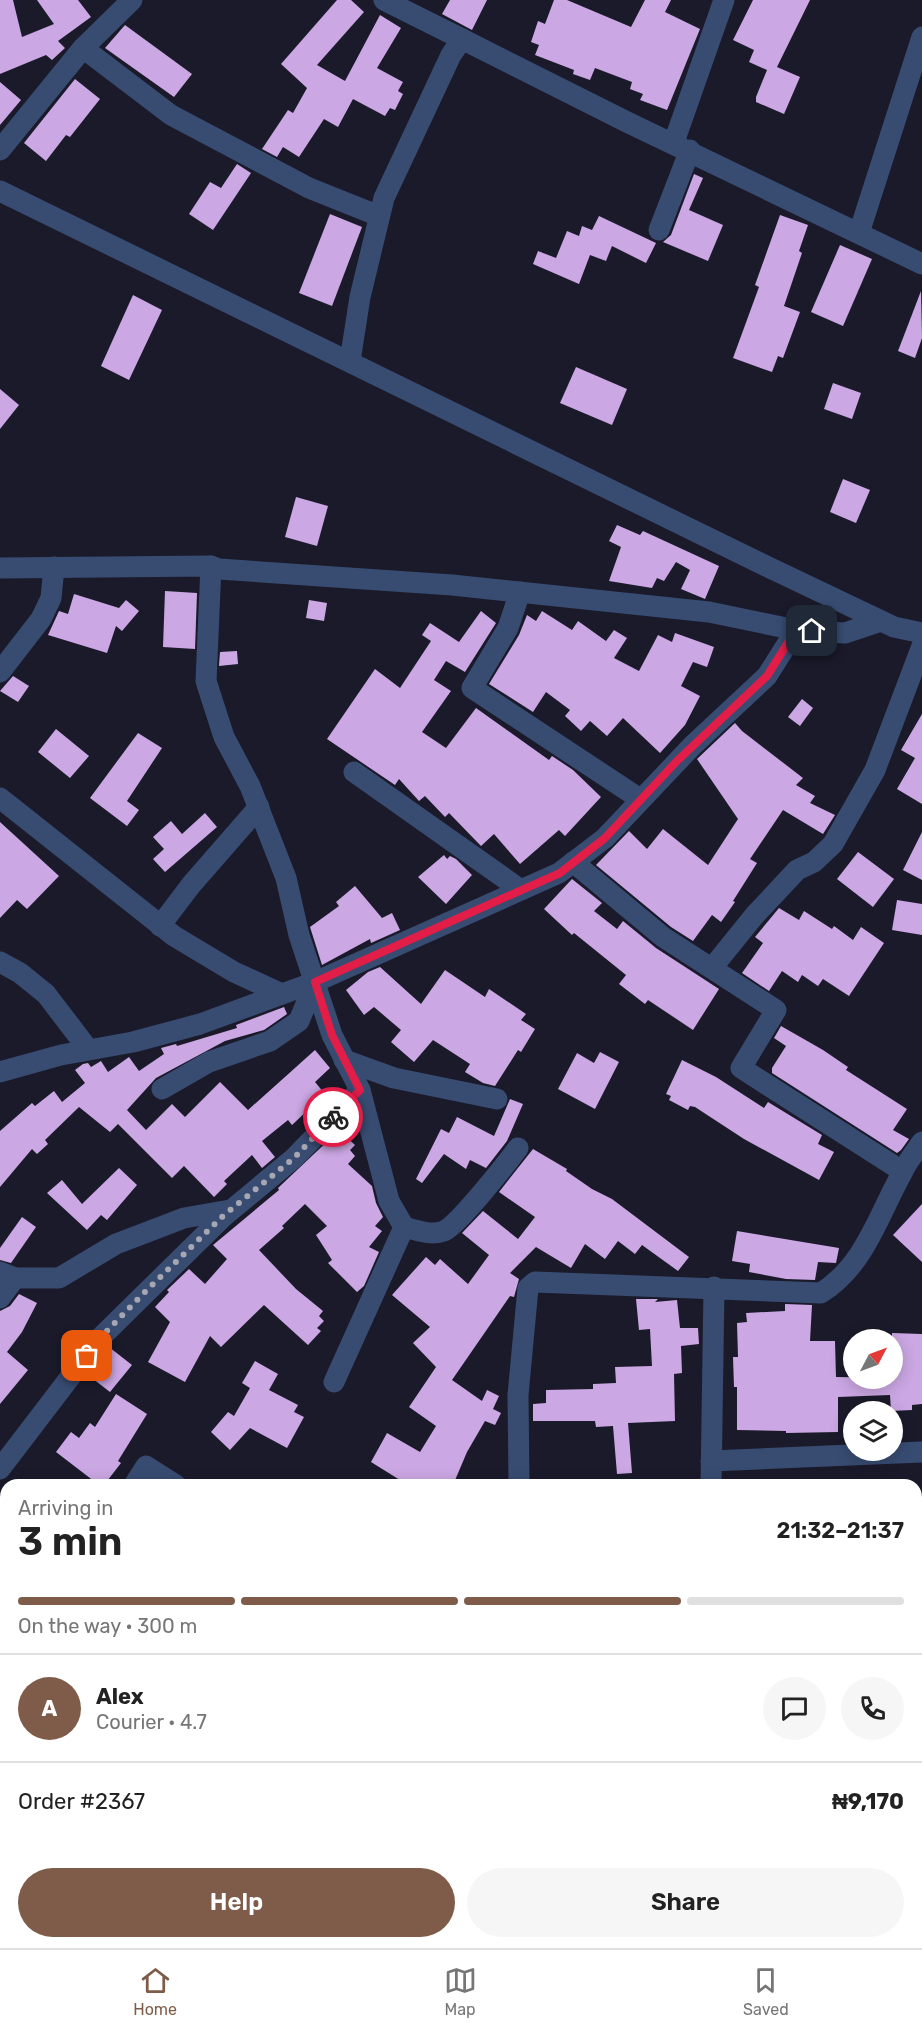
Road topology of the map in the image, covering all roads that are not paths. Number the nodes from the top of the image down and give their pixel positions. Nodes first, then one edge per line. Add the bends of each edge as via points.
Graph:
1 (132, 0) edge
2 (384, 0) edge
3 (724, 0) edge
4 (922, 37) edge
5 (462, 39) junction
6 (83, 48) junction
7 (682, 146) junction
8 (0, 150) edge
9 (0, 190) edge
10 (379, 216) junction
11 (659, 230) dead end
12 (859, 233) junction
13 (922, 264) edge
14 (350, 361) junction
15 (211, 566) junction
16 (0, 567) edge
17 (54, 567) junction
18 (520, 592) junction
19 (882, 621) junction
20 (796, 630) junction
21 (922, 633) edge
22 (922, 645) edge
23 (0, 672) edge
24 (354, 772) dead end
25 (0, 798) edge
26 (640, 799) junction
27 (259, 807) junction
28 (573, 862) junction
29 (521, 890) junction
30 (160, 926) junction
31 (0, 962) edge
32 (712, 968) junction
33 (315, 982) junction
34 (282, 994) junction
35 (88, 1049) junction
36 (344, 1060) junction
37 (0, 1072) edge
38 (162, 1089) dead end
39 (360, 1090) junction
40 (497, 1098) dead end
41 (922, 1142) edge
42 (518, 1148) dead end
43 (902, 1171) junction
44 (231, 1210) junction
45 (404, 1227) junction
46 (8, 1275) edge
47 (714, 1287) junction
48 (0, 1298) edge
49 (334, 1382) dead end
50 (922, 1452) edge
51 (711, 1461) junction
52 (0, 1469) edge
53 (138, 1479) edge
54 (167, 1479) edge
55 (519, 1479) edge
56 (711, 1479) edge

1 - 6 street
2 - 5 street
3 - 7 street
4 - 12 street
5 - 7 street
5 - 10 street via 451,55
6 - 8 street
6 - 10 street via 171,115 309,188
7 - 11 street
7 - 12 street
9 - 14 street
10 - 14 street
12 - 13 street
14 - 19 street
15 - 17 street
15 - 18 street
15 - 27 street via 206,681 224,737
16 - 17 street
17 - 23 street via 51,598 41,619
18 - 20 street via 709,612
18 - 26 street via 508,628 472,688
19 - 20 street via 845,633
19 - 21 street
20 - 26 street via 767,676
22 - 32 street via 874,770 833,844 814,862 797,870 753,916
24 - 29 street
25 - 30 street
26 - 28 street via 605,838
27 - 30 street
27 - 33 street via 286,878
28 - 29 street via 560,873
28 - 32 street via 663,937
29 - 33 street
30 - 34 street via 234,972
31 - 35 street via 46,994
32 - 43 street via 776,1010 741,1068
33 - 34 street
33 - 36 street
33 - 38 street via 299,1021 270,1041 209,1062
34 - 35 street via 200,1024
35 - 37 street
36 - 39 street
36 - 40 street via 394,1078
39 - 44 street via 294,1158
39 - 45 street via 389,1201
41 - 43 street
42 - 45 street via 446,1231 429,1233
43 - 47 street via 864,1251 834,1285 821,1293
44 - 46 street via 184,1218 116,1244 59,1278
44 - 52 street via 100,1338
45 - 49 street
46 - 48 street
47 - 51 street
47 - 55 street via 535,1282 528,1288 518,1395
50 - 51 street
51 - 56 street
53 - 54 street via 146,1466

